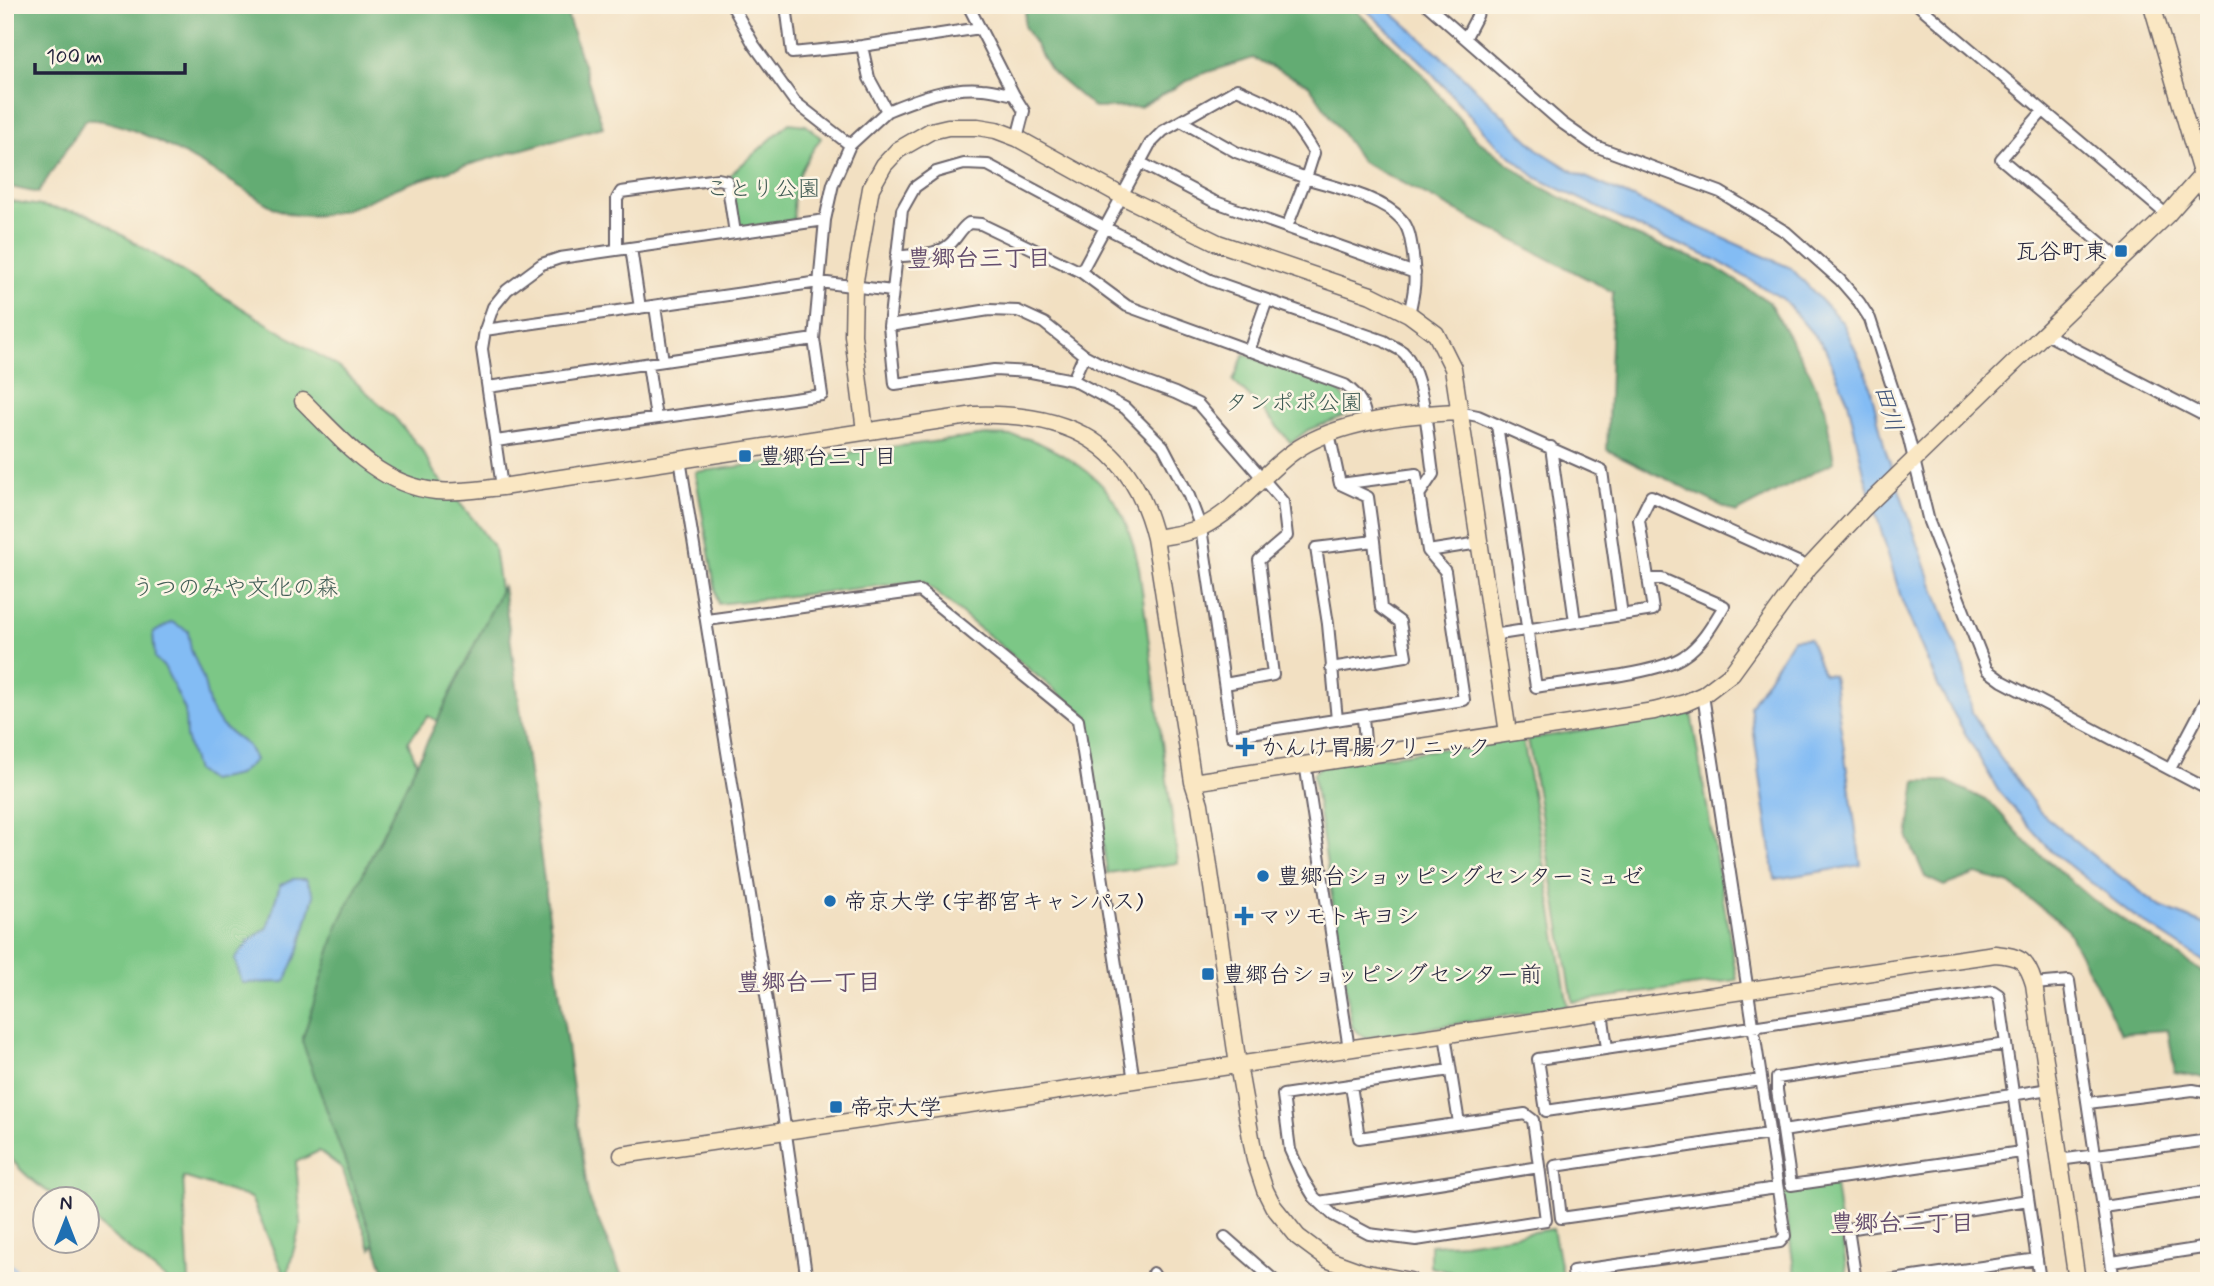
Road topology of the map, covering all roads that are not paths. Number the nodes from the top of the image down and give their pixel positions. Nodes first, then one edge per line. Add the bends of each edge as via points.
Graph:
1 (732, 5) edge
2 (786, 5) edge
3 (968, 5) edge
4 (1427, 5) edge
5 (1480, 5) edge
6 (1918, 5) edge
7 (2152, 5) edge
8 (980, 28) junction
9 (1466, 37) junction
10 (862, 46) junction
11 (1014, 95) junction
12 (887, 111) junction
13 (2043, 111) junction
14 (1181, 121) junction
15 (1017, 138) junction
16 (850, 145) junction
17 (1141, 163) junction
18 (2205, 171) edge
19 (1306, 178) junction
20 (1122, 196) junction
21 (2209, 200) edge
22 (2167, 215) junction
23 (825, 220) junction
24 (1287, 227) junction
25 (1106, 228) junction
26 (735, 233) junction
27 (631, 248) junction
28 (617, 250) junction
29 (896, 257) junction
30 (2121, 260) junction
31 (1081, 272) junction
32 (1415, 273) junction
33 (819, 282) junction
34 (854, 286) junction
35 (892, 291) junction
36 (1267, 300) junction
37 (655, 306) junction
38 (640, 308) junction
39 (1409, 314) junction
40 (889, 326) junction
41 (485, 330) junction
42 (2046, 334) junction
43 (814, 339) junction
44 (1249, 351) junction
45 (1084, 355) junction
46 (663, 361) junction
47 (648, 363) junction
48 (1073, 380) junction
49 (488, 387) junction
50 (303, 401) dead end
51 (1458, 412) junction
52 (1424, 415) junction
53 (656, 418) junction
54 (2209, 418) edge
55 (1367, 423) junction
56 (1497, 425) junction
57 (865, 431) junction
58 (1329, 433) junction
59 (496, 441) junction
60 (1550, 447) junction
61 (680, 459) junction
62 (1913, 461) junction
63 (1261, 478) junction
64 (1340, 484) junction
65 (502, 487) junction
66 (1419, 495) junction
67 (1201, 528) junction
68 (1155, 538) junction
69 (1374, 541) junction
70 (1479, 543) junction
71 (1428, 551) junction
72 (1809, 567) junction
73 (1648, 579) junction
74 (1622, 615) junction
75 (708, 620) junction
76 (1575, 622) junction
77 (1527, 631) junction
78 (1493, 635) junction
79 (1331, 668) junction
80 (1224, 684) junction
81 (1703, 695) junction
82 (2209, 695) edge
83 (1363, 717) junction
84 (1337, 720) junction
85 (1508, 733) junction
86 (1366, 754) junction
87 (1306, 764) junction
88 (2170, 769) junction
89 (1193, 782) junction
90 (2209, 790) edge
91 (2034, 984) junction
92 (1747, 990) junction
93 (1602, 1012) junction
94 (1752, 1026) junction
95 (1445, 1035) junction
96 (2006, 1044) junction
97 (1607, 1048) junction
98 (1349, 1049) junction
99 (1233, 1066) junction
100 (1450, 1070) junction
101 (1761, 1080) junction
102 (1134, 1081) junction
103 (1351, 1085) junction
104 (2049, 1089) junction
105 (2209, 1093) edge
106 (2013, 1095) junction
107 (2088, 1103) junction
108 (1459, 1123) junction
109 (787, 1131) junction
110 (1783, 1131) junction
111 (1769, 1134) junction
112 (2209, 1140) edge
113 (2021, 1152) junction
114 (2095, 1154) junction
115 (622, 1155) dead end
116 (2059, 1160) junction
117 (1539, 1167) junction
118 (1777, 1188) junction
119 (2209, 1191) edge
120 (2028, 1200) junction
121 (1319, 1202) junction
122 (2104, 1208) junction
123 (1225, 1237) dead end
124 (2209, 1247) edge
125 (2037, 1259) junction
126 (2112, 1262) junction
127 (1361, 1278) edge
128 (807, 1281) edge
129 (1275, 1281) edge
130 (1410, 1281) edge
131 (1574, 1281) edge
132 (1856, 1281) edge
133 (1886, 1281) edge
134 (2040, 1281) edge
135 (2077, 1281) edge
136 (2114, 1281) edge

1 - 16 street via 794,102
2 - 10 street via 792,53
3 - 8 street
4 - 9 street
5 - 9 street
6 - 13 street
7 - 18 street
8 - 10 street
8 - 11 street
9 - 62 street via 1595,146 1720,192 1815,256 1870,319
10 - 12 street via 869,78
11 - 12 street via 981,89 949,91
11 - 15 street via 1024,111
12 - 16 street
13 - 22 street
13 - 30 street via 2001,159
14 - 17 street via 1150,144
14 - 19 street via 1236,152
14 - 19 street via 1237,89 1280,108 1295,122 1314,153
15 - 20 street
15 - 34 street via 987,128 948,127 911,140 898,150 871,188
16 - 23 street via 833,184
17 - 20 street
17 - 24 street via 1213,201
18 - 21 street
18 - 22 street
19 - 24 street
19 - 32 street via 1366,198 1403,220
20 - 25 street
20 - 39 street via 1218,243 1371,295
22 - 30 street
23 - 26 street
23 - 33 street
24 - 32 street
25 - 29 street via 988,165 964,164 936,172 915,187 902,210
25 - 31 street
25 - 36 street via 1210,280
26 - 27 street
26 - 28 street via 727,181 621,192 617,199
27 - 28 street
27 - 38 street
28 - 41 street via 542,264 507,290 493,307
29 - 31 street via 940,251 969,223
29 - 35 street
30 - 42 street
31 - 44 street via 1127,306
32 - 39 street via 1417,284
33 - 34 street
33 - 37 street
33 - 43 street
34 - 35 street
34 - 57 street via 853,335
35 - 40 street
36 - 44 street
36 - 52 street via 1403,352 1416,370
37 - 38 street
37 - 46 street
38 - 41 street
39 - 51 street via 1436,334 1453,368
40 - 45 street via 989,310 1018,311 1044,323
40 - 48 street via 895,384 993,370
41 - 49 street via 482,349
42 - 54 street
42 - 62 street
43 - 46 street
43 - 53 street via 822,395
44 - 55 street via 1345,385 1364,405
45 - 48 street
45 - 63 street via 1198,404
46 - 47 street
47 - 49 street
47 - 53 street
48 - 67 street via 1125,408 1163,446
49 - 59 street
50 - 65 street via 367,462 402,483 438,491
51 - 52 street
51 - 56 street
51 - 70 street
52 - 55 street
52 - 66 street via 1433,474
53 - 59 street
55 - 58 street
56 - 60 street
56 - 77 street
57 - 61 street
57 - 68 street via 998,414 1066,425 1106,450 1122,468 1144,502
58 - 63 street via 1293,452
58 - 64 street
59 - 65 street
60 - 74 street via 1601,471
60 - 76 street
61 - 65 street
61 - 75 street
62 - 72 street
62 - 88 street via 1929,522 1987,670
63 - 67 street
63 - 80 street via 1283,502 1287,536 1259,560 1273,676
64 - 66 street via 1416,474
64 - 69 street via 1368,497
66 - 71 street
67 - 68 street
67 - 80 street
68 - 89 street
69 - 79 street via 1316,548
69 - 79 street via 1381,608 1400,622 1406,656
70 - 71 street
70 - 78 street
71 - 83 street via 1445,571 1464,700
72 - 73 street via 1651,496 1639,520
72 - 81 street via 1741,662
73 - 74 street via 1653,610
73 - 77 street via 1662,579 1724,606 1705,637 1664,667 1536,687
74 - 76 street
75 - 102 street via 920,591 1078,720
75 - 109 street
76 - 77 street
77 - 78 street
78 - 85 street
79 - 84 street
80 - 84 street via 1232,736
81 - 85 street via 1654,711
81 - 92 street
82 - 88 street
83 - 84 street
83 - 86 street
85 - 86 street
86 - 87 street
87 - 89 street
87 - 98 street
88 - 90 street
89 - 99 street via 1200,804
91 - 92 street via 2029,968 2015,956 1995,954
91 - 104 street
91 - 107 street via 2069,981
92 - 93 street
92 - 94 street
93 - 95 street
93 - 97 street
94 - 96 street via 1993,991 1999,995
94 - 97 street
94 - 101 street
95 - 98 street
95 - 100 street
96 - 106 street
96 - 110 street via 1777,1078
97 - 101 street via 1538,1059 1546,1111
98 - 99 street
99 - 102 street
99 - 127 street via 1255,1160 1273,1206 1312,1249
100 - 103 street
100 - 108 street
101 - 111 street
102 - 109 street
103 - 108 street via 1359,1138
103 - 121 street via 1283,1095 1290,1150
104 - 106 street
104 - 116 street
105 - 107 street via 2193,1090
106 - 110 street
106 - 113 street
107 - 114 street
108 - 117 street via 1525,1114 1533,1120
109 - 115 street
109 - 128 street
110 - 113 street via 1791,1185
111 - 118 street
111 - 118 street via 1555,1166 1561,1218
112 - 114 street
113 - 120 street
114 - 116 street
114 - 122 street
116 - 135 street
117 - 121 street
117 - 121 street via 1546,1220 1416,1240 1369,1234 1333,1216
118 - 131 street via 1784,1236 1780,1242 1573,1271
119 - 122 street
120 - 125 street
120 - 132 street via 1848,1229
122 - 126 street
123 - 129 street
124 - 126 street
125 - 133 street
125 - 134 street
126 - 136 street
127 - 130 street

